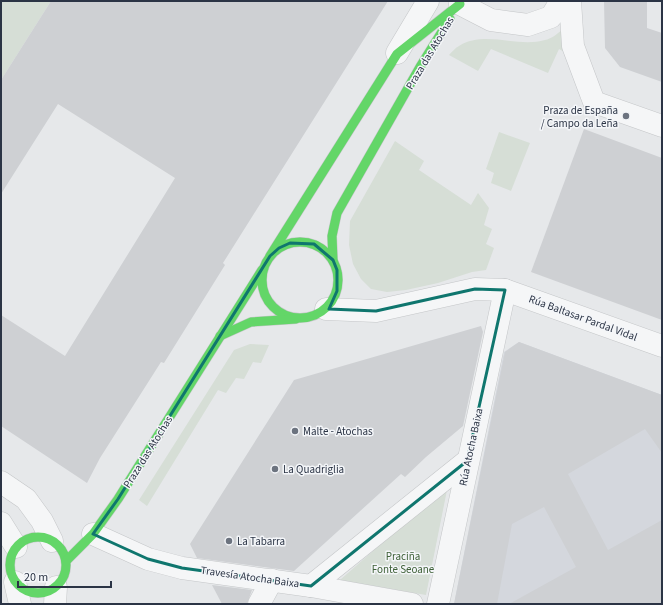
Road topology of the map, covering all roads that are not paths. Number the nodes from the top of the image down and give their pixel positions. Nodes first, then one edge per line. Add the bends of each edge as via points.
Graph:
1 (428, 1) edge
2 (561, 1) edge
3 (570, 1) edge
4 (461, 2) edge
5 (397, 54) junction
6 (662, 126) edge
7 (270, 256) junction
8 (332, 260) junction
9 (262, 270) junction
10 (504, 290) junction
11 (326, 309) junction
12 (299, 319) junction
13 (220, 336) junction
14 (662, 346) edge
15 (467, 461) junction
16 (1, 482) edge
17 (1, 523) edge
18 (93, 534) junction
19 (52, 541) junction
20 (9, 553) edge
21 (66, 561) junction
22 (272, 580) junction
23 (15, 582) junction
24 (311, 586) junction
25 (55, 595) edge
26 (20, 604) edge
27 (259, 604) edge
28 (412, 604) edge
29 (438, 604) edge

1 - 5 street
2 - 4 street via 552,17 528,25 491,20
3 - 6 street via 574,46 594,102
4 - 5 main road, Praza das Atochas
4 - 8 main road, Praza das Atochas via 420,67 338,213 332,236
5 - 7 main road, Praza das Atochas
7 - 8 main road, Praza das Atochas via 290,243 302,242 314,244 325,251
7 - 9 main road, Praza das Atochas
8 - 11 main road, Praza das Atochas via 337,270 338,286
9 - 12 main road via 263,293 269,304 288,317
9 - 13 main road, Praza das Atochas
10 - 11 street via 475,289 376,311
10 - 14 street, Rúa Baltasar Pardal Vidal
10 - 15 street, Rúa Atocha Baixa
11 - 12 main road via 309,318
12 - 13 main road via 251,322
13 - 18 main road, Praza das Atochas via 118,499
15 - 24 street
15 - 29 street, Rúa Atocha Baixa
16 - 19 street via 26,499 42,521
17 - 20 street
18 - 21 main road, Praza das Atochas
18 - 22 street, Travesía Atocha Baixa via 148,559 182,568
19 - 20 main road via 43,537 33,537 24,540
19 - 21 main road via 61,549
20 - 23 main road via 11,574
21 - 25 main road via 66,571
22 - 24 street, Travesía Atocha Baixa
22 - 27 street
23 - 25 main road via 22,588 34,592 48,591
23 - 26 street
24 - 28 street, Travesía Atocha Baixa

